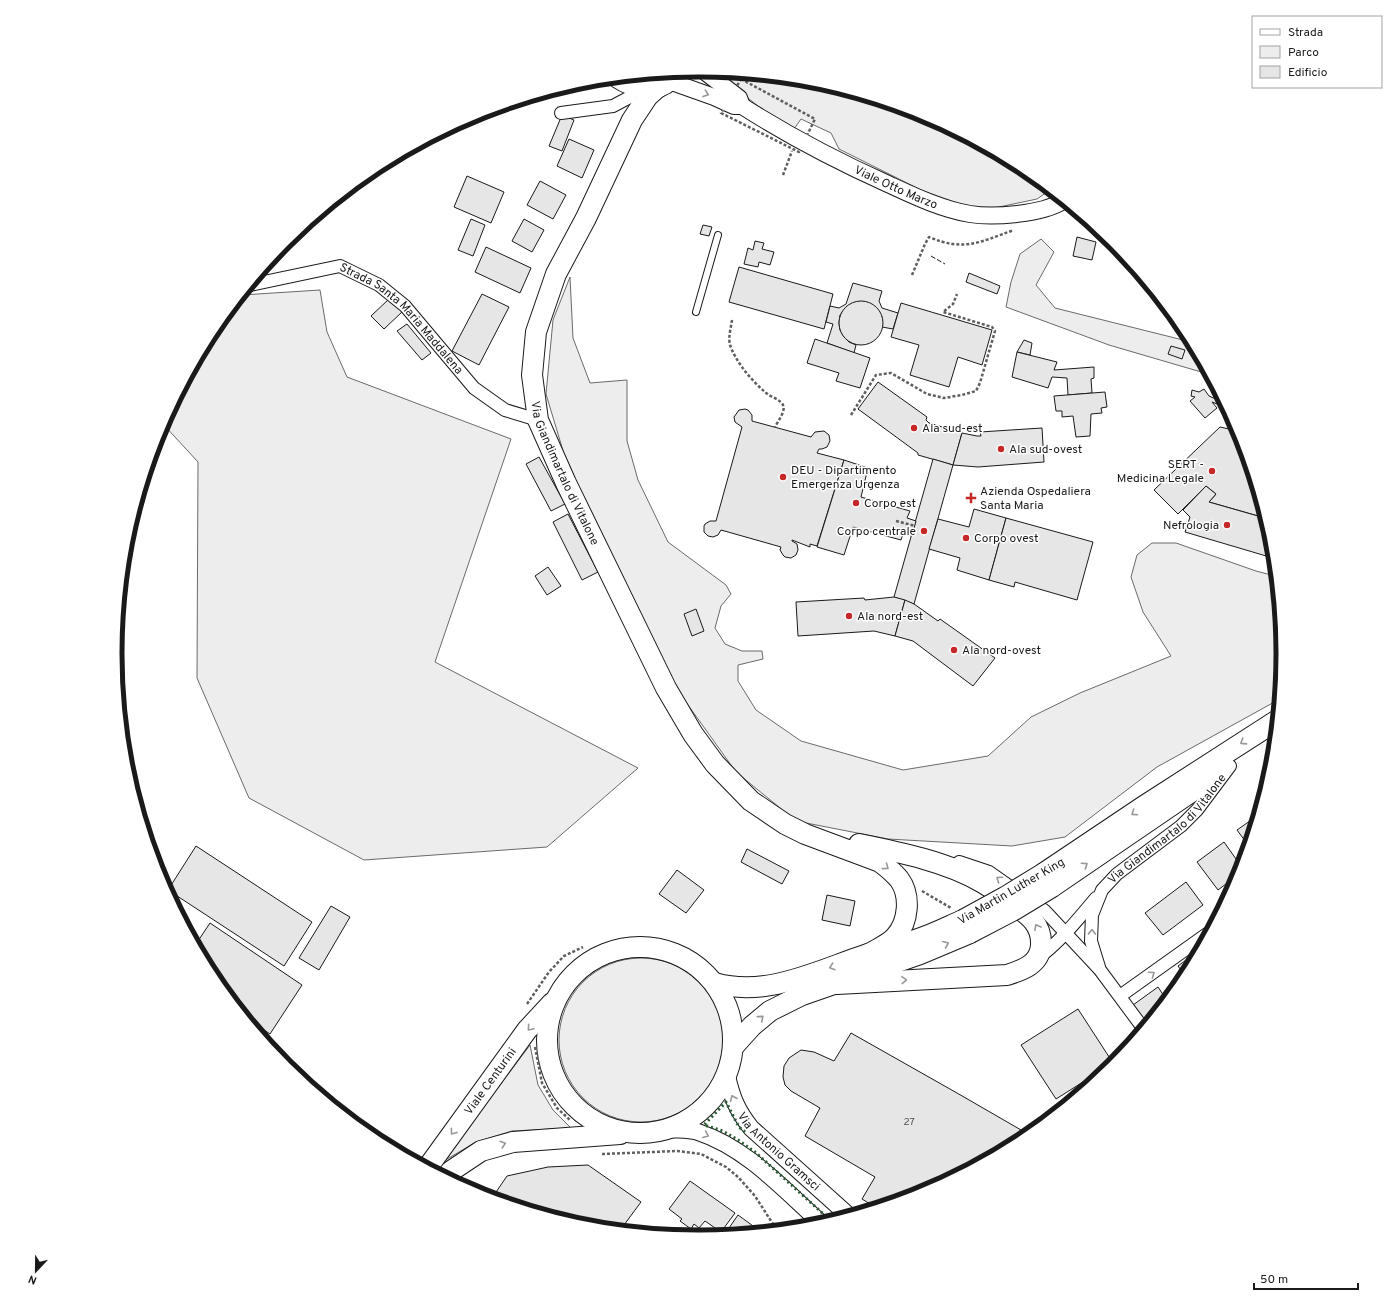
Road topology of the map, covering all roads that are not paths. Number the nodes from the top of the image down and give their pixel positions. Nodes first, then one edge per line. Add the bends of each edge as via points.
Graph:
1 (713, 77) edge
2 (667, 80) edge
3 (625, 86) edge
4 (742, 106) junction
5 (561, 113) dead end
6 (632, 120) junction
7 (1059, 203) edge
8 (718, 235) dead end
9 (258, 283) edge
10 (696, 312) dead end
11 (538, 420) junction
12 (1271, 723) edge
13 (1269, 741) edge
14 (1230, 766) junction
15 (751, 801) junction
16 (896, 852) junction
17 (1048, 880) junction
18 (1102, 890) junction
19 (962, 921) junction
20 (1066, 933) junction
21 (1199, 939) edge
22 (869, 954) junction
23 (1036, 960) junction
24 (1100, 970) junction
25 (715, 983) junction
26 (837, 984) junction
27 (1120, 996) junction
28 (556, 999) junction
29 (1140, 1024) edge
30 (734, 1046) junction
31 (727, 1076) junction
32 (668, 1129) junction
33 (634, 1133) junction
34 (430, 1163) edge
35 (451, 1174) edge
36 (844, 1211) edge
37 (815, 1218) edge

1 - 4 street, Viale Otto Marzo via 740,98
2 - 3 main road via 648,88
2 -> 4 street, Viale Otto Marzo via 734,106
2 - 6 main road, Via Giandimartalo di Vitalone via 648,96
3 - 5 street via 613,106
3 - 6 main road
4 - 7 street, Viale Otto Marzo via 796,139 855,169 923,199 970,214 1011,215
6 - 11 main road, Via Giandimartalo di Vitalone via 586,218 556,274 536,332 532,375
8 - 10 lane
9 - 11 street, Strada Santa Maria Maddalena via 340,266 379,285 405,306 474,388 505,410
11 - 15 main road, Via Giandimartalo di Vitalone via 666,688 714,764
12 -> 17 main road, Via Martin Luther King via 1144,806
13 - 14 main road, Via Martin Luther King
17 -> 14 main road, Via Martin Luther King
14 - 18 street, Via Giandimartalo di Vitalone via 1197,810 1181,826 1116,874
15 - 16 main road via 855,843
15 -> 22 main road via 785,824 880,862 900,880 906,894 907,909 904,923 895,937
20 -> 16 street, Via Giandimartalo di Vitalone via 1045,911 990,872 929,854
23 -> 16 main road via 1041,946 1040,932 1032,918 983,883 959,871
17 - 19 main road, Via Martin Luther King, bridge via 1014,910
18 - 20 street, Via Giandimartalo di Vitalone
24 -> 18 street, Via Giandimartalo di Vitalone via 1091,941 1092,915
19 - 22 main road, Via Martin Luther King via 916,940
26 -> 19 main road, Via Martin Luther King via 920,954
20 - 23 street, Via Giandimartalo di Vitalone
20 - 24 street, Via Giandimartalo di Vitalone
27 -> 21 street
22 -> 25 main road, Via Martin Luther King via 763,987 728,987
26 -> 23 main road via 1007,975 1024,970
24 - 27 street, Via Giandimartalo di Vitalone
25 - 28 main road via 697,965 675,953 651,947 624,947 599,955 577,970 565,983
25 - 30 main road via 726,1003 733,1024
30 -> 26 main road, Via Martin Luther King via 770,1011 802,995
27 - 29 street, Via Giandimartalo di Vitalone
28 - 33 main road via 547,1028 548,1058 559,1087 578,1110 604,1126
28 -> 34 main road, Viale Centurini via 527,1030
30 - 31 main road
31 - 32 main road via 713,1099 693,1118
36 -> 31 street, Via Antonio Gramsci via 751,1128 740,1114 731,1095
32 - 33 main road
32 -> 37 street, Via Antonio Gramsci via 697,1131 720,1141 753,1162
35 -> 33 main road via 481,1151 513,1142

